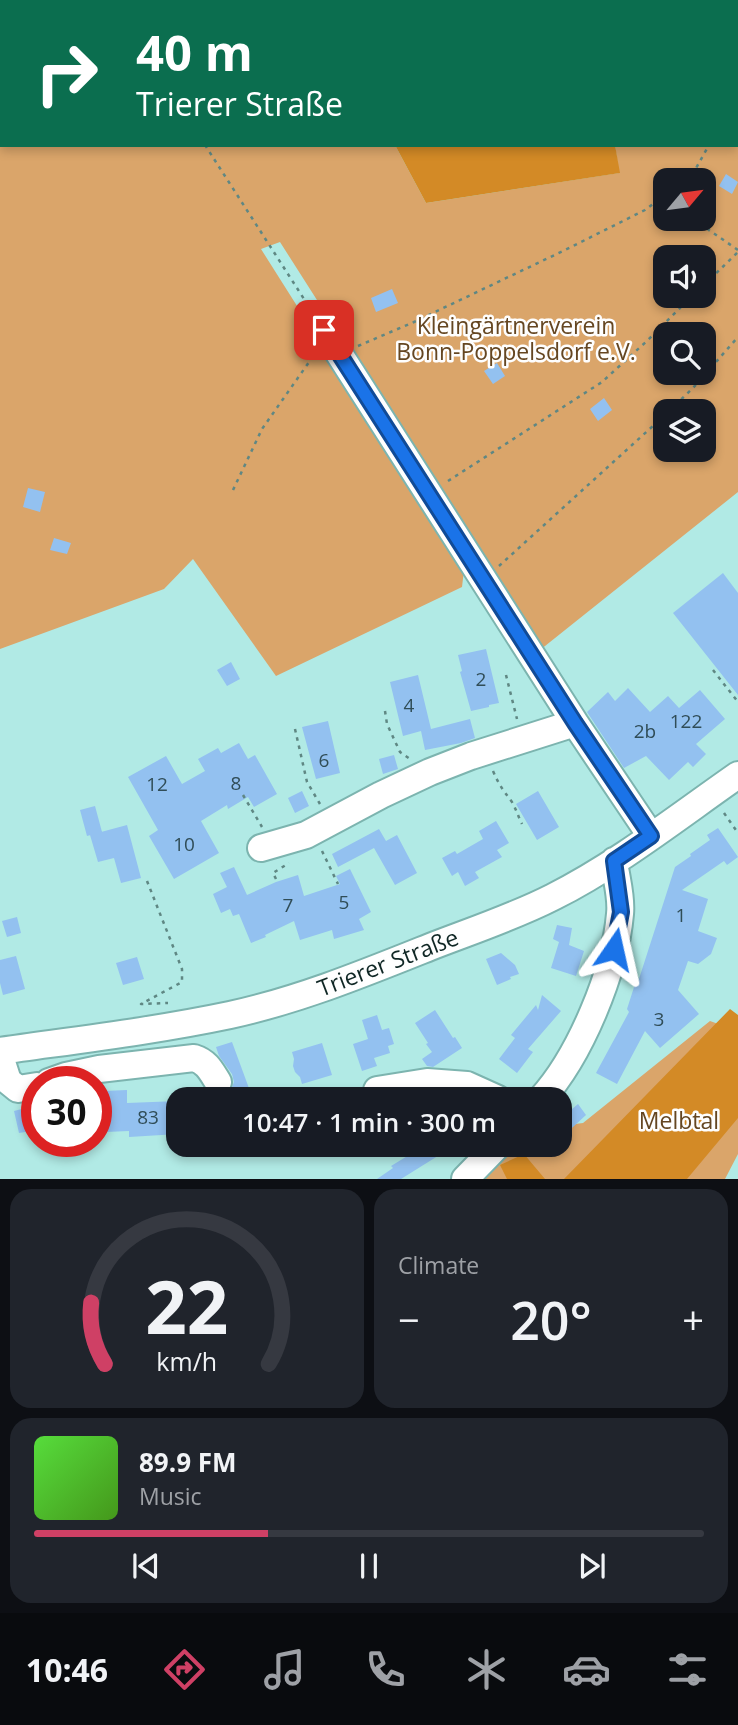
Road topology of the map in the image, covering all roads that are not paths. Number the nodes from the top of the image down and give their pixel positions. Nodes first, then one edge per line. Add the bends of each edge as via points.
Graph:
1 (320, 341) road end
2 (575, 723) junction
3 (738, 775) edge
4 (651, 836) junction
5 (267, 847) road end
6 (614, 861) junction
7 (0, 1053) edge
8 (112, 1067) edge
9 (218, 1082) dead end
10 (396, 1087) edge
11 (471, 1087) edge
12 (550, 1087) edge
13 (21, 1089) edge
14 (486, 1157) edge
15 (465, 1179) edge

1 - 2 street via 428,492
2 - 4 street
2 - 5 street via 430,772 306,835
3 - 4 street, Trierer Straße
4 - 6 street, Trierer Straße
6 - 7 street, Trierer Straße via 523,911 293,998 196,1021
6 - 12 street via 621,912 614,949 584,1033
7 - 13 street, Trierer Straße via 8,1081
8 - 9 street via 194,1058 207,1065
10 - 11 street via 427,1082
14 - 15 street

